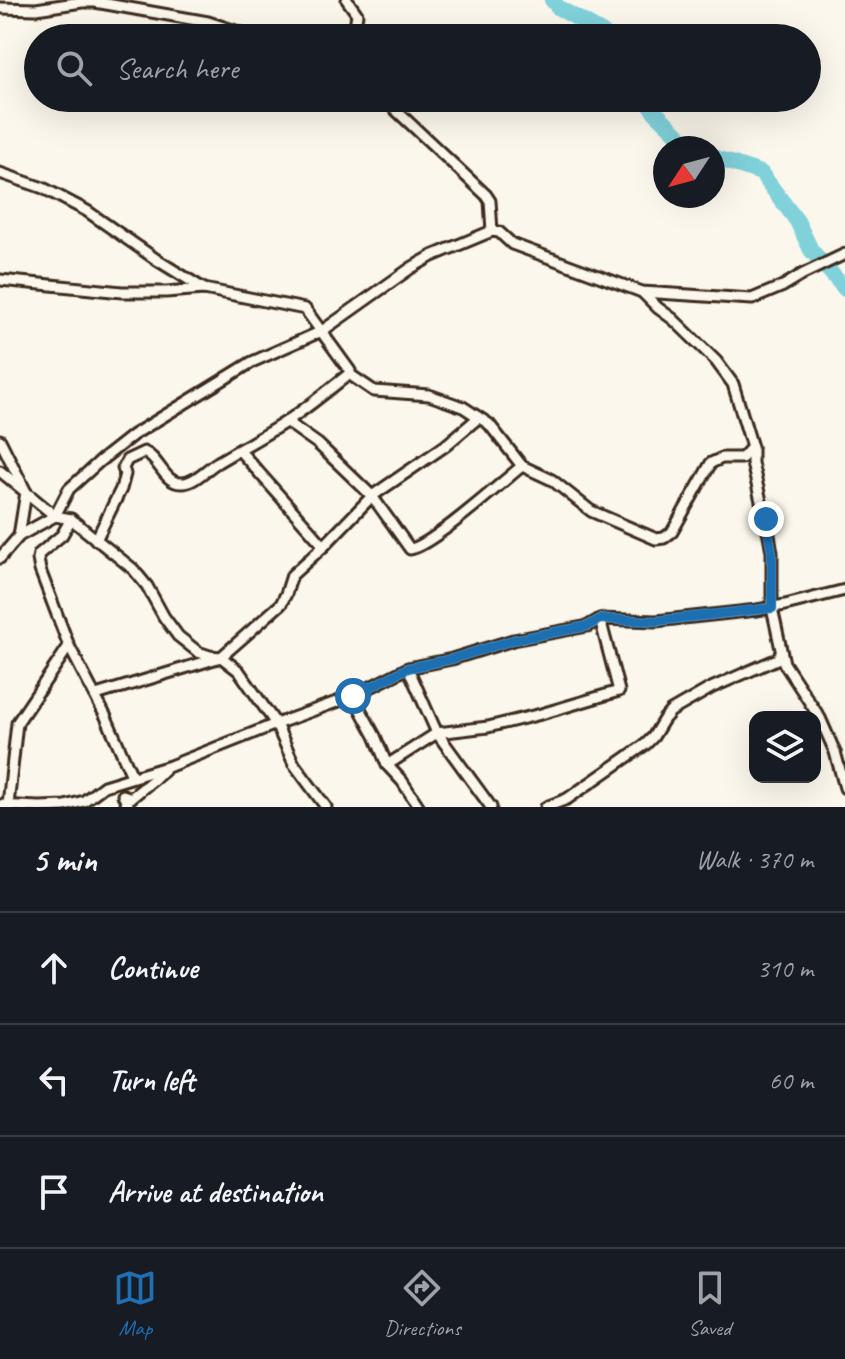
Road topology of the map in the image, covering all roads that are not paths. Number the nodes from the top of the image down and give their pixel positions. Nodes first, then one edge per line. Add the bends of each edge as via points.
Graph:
1 (347, 0) edge
2 (0, 8) edge
3 (214, 24) edge
4 (355, 24) edge
5 (398, 112) edge
6 (0, 173) edge
7 (492, 231) junction
8 (844, 254) edge
9 (0, 280) edge
10 (204, 289) junction
11 (642, 292) junction
12 (322, 331) junction
13 (349, 374) junction
14 (478, 418) junction
15 (287, 422) junction
16 (0, 440) edge
17 (752, 447) junction
18 (240, 451) junction
19 (522, 466) junction
20 (1, 472) edge
21 (0, 485) edge
22 (26, 492) junction
23 (372, 496) junction
24 (55, 516) junction
25 (71, 519) junction
26 (19, 536) junction
27 (96, 540) junction
28 (324, 546) junction
29 (0, 558) edge
30 (845, 590) edge
31 (772, 608) junction
32 (600, 619) junction
33 (69, 646) junction
34 (781, 653) junction
35 (221, 657) junction
36 (408, 668) junction
37 (96, 695) junction
38 (353, 696) junction
39 (276, 724) junction
40 (437, 733) junction
41 (387, 765) junction
42 (170, 766) junction
43 (132, 776) junction
44 (845, 788) edge
45 (4, 805) edge
46 (39, 807) edge
47 (129, 807) edge
48 (326, 807) edge
49 (419, 807) edge
50 (491, 807) edge
51 (546, 807) edge

1 - 4 street via 357,14
2 - 3 street via 95,2
5 - 7 street via 486,195
6 - 10 street via 87,211
7 - 11 street via 533,253
7 - 12 street via 411,268
8 - 11 street via 752,299
9 - 10 street via 122,292
10 - 12 street via 305,309
11 - 17 street via 716,361 733,384
12 - 13 street
12 - 24 street via 252,362 133,435 69,489
13 - 14 street via 374,391 429,395
13 - 15 street
14 - 19 street via 489,424
14 - 23 street
15 - 18 street
15 - 23 street
16 - 22 street
17 - 19 street via 742,458 711,463 672,532 656,539 591,511 552,480
17 - 31 street via 771,544
18 - 27 street via 179,484 150,454 127,460 121,489
18 - 28 street
19 - 23 street via 413,550
20 - 21 street
20 - 22 street
22 - 24 street
22 - 26 street
23 - 28 street
24 - 25 street
24 - 26 street
25 - 27 street
25 - 33 street via 38,559
26 - 29 street
27 - 35 street via 140,577 178,636 198,652
28 - 35 street via 292,575 281,604
30 - 31 street
31 - 32 street via 656,621
31 - 34 street
32 - 36 street
32 - 40 street via 619,691 488,727
33 - 37 street
33 - 45 street via 17,723
34 - 44 street via 828,735
34 - 51 street via 671,711 646,744 567,799
35 - 37 street
35 - 39 street via 239,671
36 - 38 street
36 - 40 street
37 - 43 street
38 - 39 street
38 - 41 street
39 - 42 street
39 - 48 street via 294,764
40 - 41 street
40 - 50 street
41 - 49 street
42 - 43 street
42 - 47 street via 131,798 123,795
43 - 46 street via 104,786 84,801
45 - 46 street

